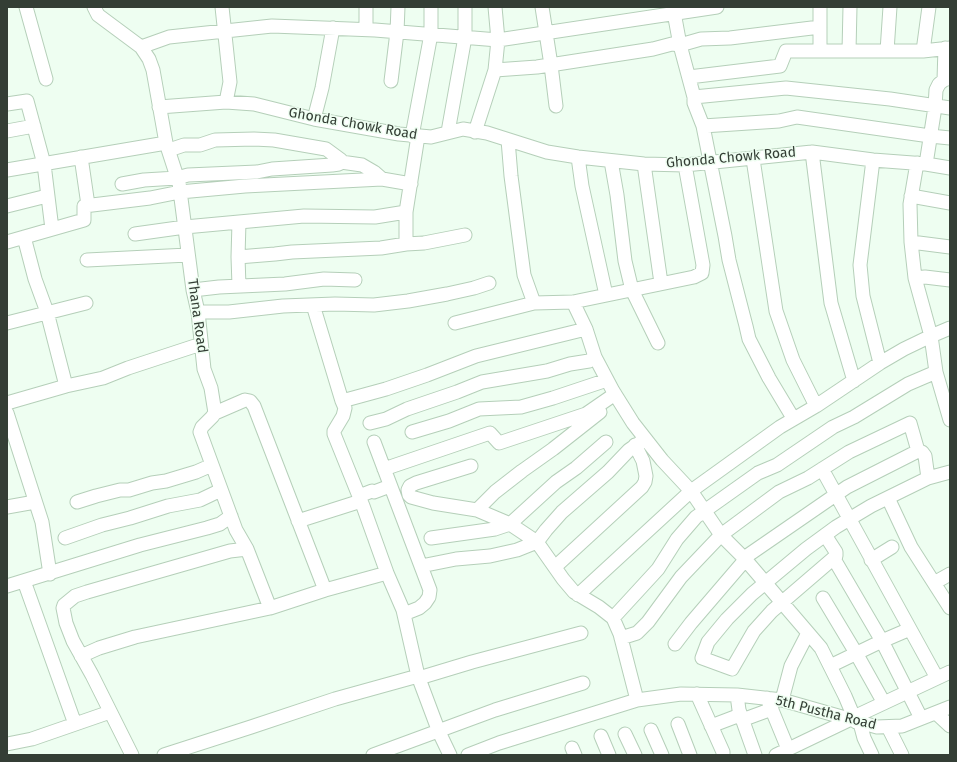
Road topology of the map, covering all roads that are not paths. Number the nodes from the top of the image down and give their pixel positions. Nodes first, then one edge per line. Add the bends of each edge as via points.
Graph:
1 (26, 7) edge
2 (94, 7) edge
3 (222, 7) edge
4 (366, 7) edge
5 (398, 7) edge
6 (431, 7) edge
7 (465, 7) edge
8 (495, 7) edge
9 (542, 7) edge
10 (717, 7) edge
11 (820, 7) edge
12 (850, 7) edge
13 (890, 7) edge
14 (929, 7) edge
15 (673, 10) edge
16 (820, 26) junction
17 (333, 28) junction
18 (366, 30) junction
19 (225, 31) junction
20 (397, 32) junction
21 (546, 33) junction
22 (431, 34) junction
23 (465, 37) junction
24 (498, 40) junction
25 (680, 45) junction
26 (141, 47) junction
27 (947, 48) edge
28 (820, 51) junction
29 (849, 51) junction
30 (887, 51) junction
31 (923, 51) junction
32 (551, 65) junction
33 (495, 70) junction
34 (689, 77) junction
35 (46, 79) dead end
36 (947, 79) edge
37 (391, 81) dead end
38 (694, 96) junction
39 (7, 102) edge
40 (226, 102) junction
41 (556, 106) dead end
42 (935, 106) junction
43 (159, 107) junction
44 (950, 108) edge
45 (314, 118) junction
46 (34, 126) junction
47 (703, 126) junction
48 (7, 131) edge
49 (448, 132) junction
50 (475, 132) junction
51 (415, 136) junction
52 (930, 136) junction
53 (950, 138) edge
54 (508, 140) junction
55 (167, 147) junction
56 (812, 152) junction
57 (81, 157) junction
58 (578, 157) junction
59 (752, 159) junction
60 (873, 160) junction
61 (611, 161) junction
62 (341, 162) junction
63 (709, 163) junction
64 (44, 164) junction
65 (644, 164) junction
66 (921, 164) junction
67 (685, 165) junction
68 (950, 168) edge
69 (7, 170) edge
70 (177, 178) junction
71 (382, 179) junction
72 (122, 184) dead end
73 (411, 184) junction
74 (180, 192) junction
75 (47, 196) junction
76 (911, 196) junction
77 (950, 203) edge
78 (88, 205) junction
79 (7, 206) edge
80 (406, 212) junction
81 (239, 222) junction
82 (185, 227) junction
83 (52, 229) junction
84 (135, 234) dead end
85 (465, 235) dead end
86 (24, 237) junction
87 (7, 242) edge
88 (911, 242) junction
89 (406, 244) junction
90 (950, 247) edge
91 (188, 255) junction
92 (238, 257) junction
93 (87, 260) dead end
94 (915, 278) junction
95 (355, 280) dead end
96 (950, 280) edge
97 (490, 283) dead end
98 (661, 283) junction
99 (239, 286) junction
100 (193, 290) junction
101 (632, 290) junction
102 (606, 295) junction
103 (573, 302) junction
104 (86, 303) dead end
105 (534, 304) junction
106 (313, 305) junction
107 (47, 312) junction
108 (198, 312) junction
109 (7, 323) edge
110 (456, 323) dead end
111 (950, 328) edge
112 (586, 329) junction
113 (931, 336) junction
114 (201, 344) junction
115 (658, 344) dead end
116 (595, 357) junction
117 (880, 363) junction
118 (936, 372) junction
119 (607, 380) junction
120 (854, 381) junction
121 (66, 386) junction
122 (616, 395) junction
123 (947, 399) edge
124 (342, 401) junction
125 (7, 403) edge
126 (816, 406) junction
127 (7, 413) edge
128 (215, 413) junction
129 (793, 418) junction
130 (950, 420) edge
131 (370, 423) dead end
132 (412, 432) dead end
133 (374, 442) dead end
134 (606, 442) dead end
135 (640, 442) junction
136 (918, 451) junction
137 (212, 465) junction
138 (471, 466) dead end
139 (384, 469) junction
140 (822, 469) junction
141 (950, 472) edge
142 (928, 478) junction
143 (390, 486) junction
144 (221, 490) junction
145 (692, 491) junction
146 (836, 495) junction
147 (360, 498) junction
148 (888, 498) junction
149 (35, 502) junction
150 (77, 502) dead end
151 (7, 507) edge
152 (477, 510) junction
153 (705, 511) junction
154 (231, 516) junction
155 (849, 520) junction
156 (298, 521) junction
157 (510, 524) junction
158 (721, 535) junction
159 (825, 535) junction
160 (65, 538) dead end
161 (431, 538) dead end
162 (537, 542) junction
163 (892, 547) dead end
164 (247, 549) junction
165 (744, 559) junction
166 (834, 559) junction
167 (872, 560) junction
168 (421, 566) junction
169 (555, 567) junction
170 (387, 573) junction
171 (50, 574) junction
172 (950, 574) edge
173 (24, 581) junction
174 (934, 582) junction
175 (765, 583) junction
176 (7, 586) edge
177 (325, 590) junction
178 (578, 595) junction
179 (824, 598) dead end
180 (782, 603) junction
181 (950, 607) edge
182 (270, 608) junction
183 (404, 614) junction
184 (613, 618) junction
185 (910, 629) junction
186 (581, 633) dead end
187 (808, 633) junction
188 (621, 638) junction
189 (882, 641) junction
190 (675, 644) dead end
191 (856, 653) junction
192 (81, 656) junction
193 (830, 666) junction
194 (950, 672) edge
195 (419, 677) junction
196 (937, 678) junction
197 (583, 684) dead end
198 (908, 692) junction
199 (697, 694) junction
200 (737, 695) junction
201 (637, 700) junction
202 (782, 700) junction
203 (884, 703) junction
204 (769, 704) junction
205 (950, 707) edge
206 (110, 712) junction
207 (936, 713) junction
208 (741, 717) junction
209 (922, 718) junction
210 (855, 720) junction
211 (75, 724) junction
212 (678, 724) dead end
213 (711, 726) junction
214 (950, 726) edge
215 (888, 727) junction
216 (651, 730) dead end
217 (439, 732) junction
218 (625, 734) dead end
219 (601, 736) dead end
220 (7, 744) edge
221 (501, 749) edge
222 (788, 750) junction
223 (132, 755) edge
224 (164, 755) edge
225 (373, 755) edge
226 (450, 755) edge
227 (468, 755) edge
228 (609, 755) edge
229 (635, 755) edge
230 (662, 755) edge
231 (690, 755) edge
232 (723, 755) edge
233 (755, 755) edge
234 (776, 755) edge
235 (872, 755) edge
236 (902, 755) edge

1 - 35 street
2 - 26 street, Thana Road via 98,15
3 - 19 street
4 - 18 street
5 - 20 street
6 - 22 street
7 - 23 street
8 - 24 street
9 - 21 street
10 - 15 street
11 - 16 street
12 - 29 street
13 - 30 street
14 - 31 street
15 - 21 street
15 - 25 street
16 - 25 street via 730,38 701,39
16 - 28 street
17 - 18 street
17 - 19 street via 272,26
17 - 45 street
18 - 20 street
19 - 26 street via 169,37
19 - 40 street via 230,82
20 - 22 street
20 - 37 street
21 - 24 street
21 - 32 street
22 - 23 street
22 - 51 street
23 - 24 street
23 - 49 street
24 - 33 street
25 - 32 street via 672,44
25 - 34 street
26 - 43 street, Thana Road via 149,58 153,70
27 - 31 street
27 - 36 street
28 - 29 street
28 - 34 street via 786,51 780,66
29 - 30 street
30 - 31 street
32 - 33 street
32 - 41 street
33 - 50 street
34 - 38 street
36 - 42 street via 939,84 936,90
38 - 42 street via 786,88
38 - 47 street via 694,103
39 - 46 street via 27,101
40 - 43 street, Ghonda Chowk Road
40 - 45 street, Ghonda Chowk Road via 254,104
42 - 44 street
42 - 52 street
43 - 55 street, Thana Road
45 - 51 street, Ghonda Chowk Road
46 - 48 street
46 - 64 street
47 - 52 street via 779,121 797,117
47 - 63 street
49 - 50 street, Ghonda Chowk Road
49 - 51 street, Ghonda Chowk Road via 431,137
50 - 54 street, Ghonda Chowk Road
51 - 73 street
52 - 53 street
52 - 66 street
54 - 58 street, Ghonda Chowk Road via 547,152
54 - 105 street via 510,176 524,275
55 - 57 street
55 - 62 street via 215,140 274,140 326,149
55 - 70 street, Thana Road
56 - 59 street, Ghonda Chowk Road
56 - 60 street, Ghonda Chowk Road
56 - 120 street via 831,303
57 - 64 street
57 - 78 street
58 - 61 street, Ghonda Chowk Road
58 - 102 street
59 - 63 street, Ghonda Chowk Road
59 - 126 street via 776,310 793,360
60 - 66 street, Ghonda Chowk Road
60 - 117 street via 860,264 863,296
61 - 65 street, Ghonda Chowk Road
61 - 101 street via 625,261
62 - 70 street via 337,165 188,175
62 - 71 street via 362,165
63 - 67 street, Ghonda Chowk Road
63 - 129 street via 749,339
64 - 69 street
64 - 75 street
65 - 67 street, Ghonda Chowk Road
65 - 98 street
66 - 68 street, Ghonda Chowk Road
66 - 76 street
67 - 98 street via 704,269 699,275
70 - 72 street
70 - 74 street, Thana Road
71 - 73 street
71 - 74 street
73 - 80 street
74 - 78 street
74 - 82 street, Thana Road
75 - 79 street
75 - 83 street
76 - 77 street
76 - 88 street
78 - 83 street via 84,206 84,220
80 - 81 street via 374,217 304,216
80 - 89 street
81 - 82 street
81 - 92 street
82 - 84 street
82 - 91 street, Thana Road
83 - 86 street
85 - 89 street
86 - 87 street
86 - 107 street
88 - 90 street
88 - 94 street
89 - 92 street via 381,248
91 - 93 street
91 - 100 street, Thana Road
92 - 99 street
94 - 96 street
94 - 113 street
95 - 99 street via 324,279
97 - 106 street via 401,302 374,305
98 - 101 street
99 - 100 street
100 - 108 street, Thana Road
101 - 102 street
101 - 115 street
102 - 103 street
103 - 105 street
103 - 112 street
104 - 107 street
105 - 110 street
106 - 108 street
106 - 124 street
107 - 109 street
107 - 121 street
108 - 114 street, Thana Road
111 - 113 street
112 - 116 street
112 - 124 street via 476,356 427,375
113 - 117 street
113 - 118 street
114 - 121 street via 103,378
114 - 128 street, Thana Road via 204,369 211,388
116 - 119 street
116 - 131 street via 547,372 482,382
117 - 120 street
118 - 123 street
118 - 153 street via 908,384 833,427 777,465 758,473
119 - 122 street
119 - 132 street via 521,407 479,409
120 - 126 street
121 - 125 street
122 - 135 street
122 - 139 street via 586,414 499,443 490,433
122 - 152 street via 600,413 495,492
123 - 130 street
124 - 147 street via 345,411 334,434
126 - 129 street
127 - 149 street
128 - 137 street via 200,429
128 - 156 street via 245,400 254,406
129 - 145 street
133 - 139 street
134 - 157 street via 556,482
135 - 145 street
135 - 162 street via 562,512
135 - 169 street via 646,476 642,487
136 - 140 street via 910,423 849,452
136 - 142 street via 925,456
136 - 146 street
137 - 144 street
137 - 150 street via 166,481
138 - 152 street via 416,483 408,490 411,497
139 - 143 street
140 - 146 street
140 - 158 street via 779,492
141 - 142 street
142 - 148 street
143 - 147 street via 372,491
143 - 168 street
144 - 154 street
144 - 160 street via 200,500 168,506
145 - 153 street
145 - 178 street
146 - 155 street
146 - 165 street
147 - 156 street
147 - 170 street
148 - 155 street
148 - 174 street via 912,547
149 - 151 street
149 - 171 street via 42,522
152 - 157 street
153 - 158 street
153 - 184 street via 692,521 658,569
154 - 164 street
154 - 171 street via 220,524 140,545
155 - 159 street
155 - 167 street
156 - 177 street
157 - 161 street via 495,529
157 - 162 street
158 - 165 street
158 - 188 street via 681,577 648,622 637,633
159 - 166 street via 836,552
159 - 175 street
162 - 168 street via 517,550
162 - 169 street
163 - 167 street
164 - 182 street
164 - 192 street via 230,551 75,596 63,608 73,641
165 - 175 street
165 - 190 street
166 - 180 street
166 - 189 street
167 - 185 street
168 - 183 street via 430,590 429,597 419,608
169 - 178 street
170 - 177 street
170 - 183 street
171 - 173 street
172 - 174 street
173 - 176 street
173 - 211 street
174 - 181 street
175 - 180 street
175 - 180 street via 727,619 708,642 702,658 732,669 754,630
177 - 182 street
178 - 184 street
179 - 191 street
180 - 187 street
182 - 192 street via 135,637
183 - 195 street
184 - 188 street
185 - 189 street
185 - 196 street
186 - 195 street
187 - 193 street via 821,648
187 - 202 street via 791,666
188 - 201 street
189 - 191 street
189 - 198 street
191 - 193 street
191 - 203 street
192 - 206 street
193 - 210 street
194 - 196 street
195 - 217 street
195 - 224 street via 335,699
196 - 198 street
197 - 217 street via 495,710
198 - 203 street
198 - 209 street
199 - 200 street, 5th Pustha Road
199 - 201 street, 5th Pustha Road
199 - 213 street
200 - 204 street, 5th Pustha Road
200 - 208 street
201 - 221 street, 5th Pustha Road
202 - 204 street, 5th Pustha Road
202 - 210 street, 5th Pustha Road
203 - 210 street
204 - 208 street
204 - 222 street
205 - 207 street, 5th Pustha Road
206 - 211 street
206 - 223 street
207 - 209 street, 5th Pustha Road
207 - 214 street
208 - 213 street
208 - 233 street
209 - 215 street, 5th Pustha Road via 902,726
210 - 215 street, 5th Pustha Road via 877,727
210 - 222 street
210 - 235 street
211 - 220 street via 32,739
212 - 231 street
213 - 232 street
215 - 236 street
216 - 230 street
217 - 225 street
217 - 226 street
218 - 229 street
219 - 228 street
221 - 227 street, 5th Pustha Road
222 - 234 street

